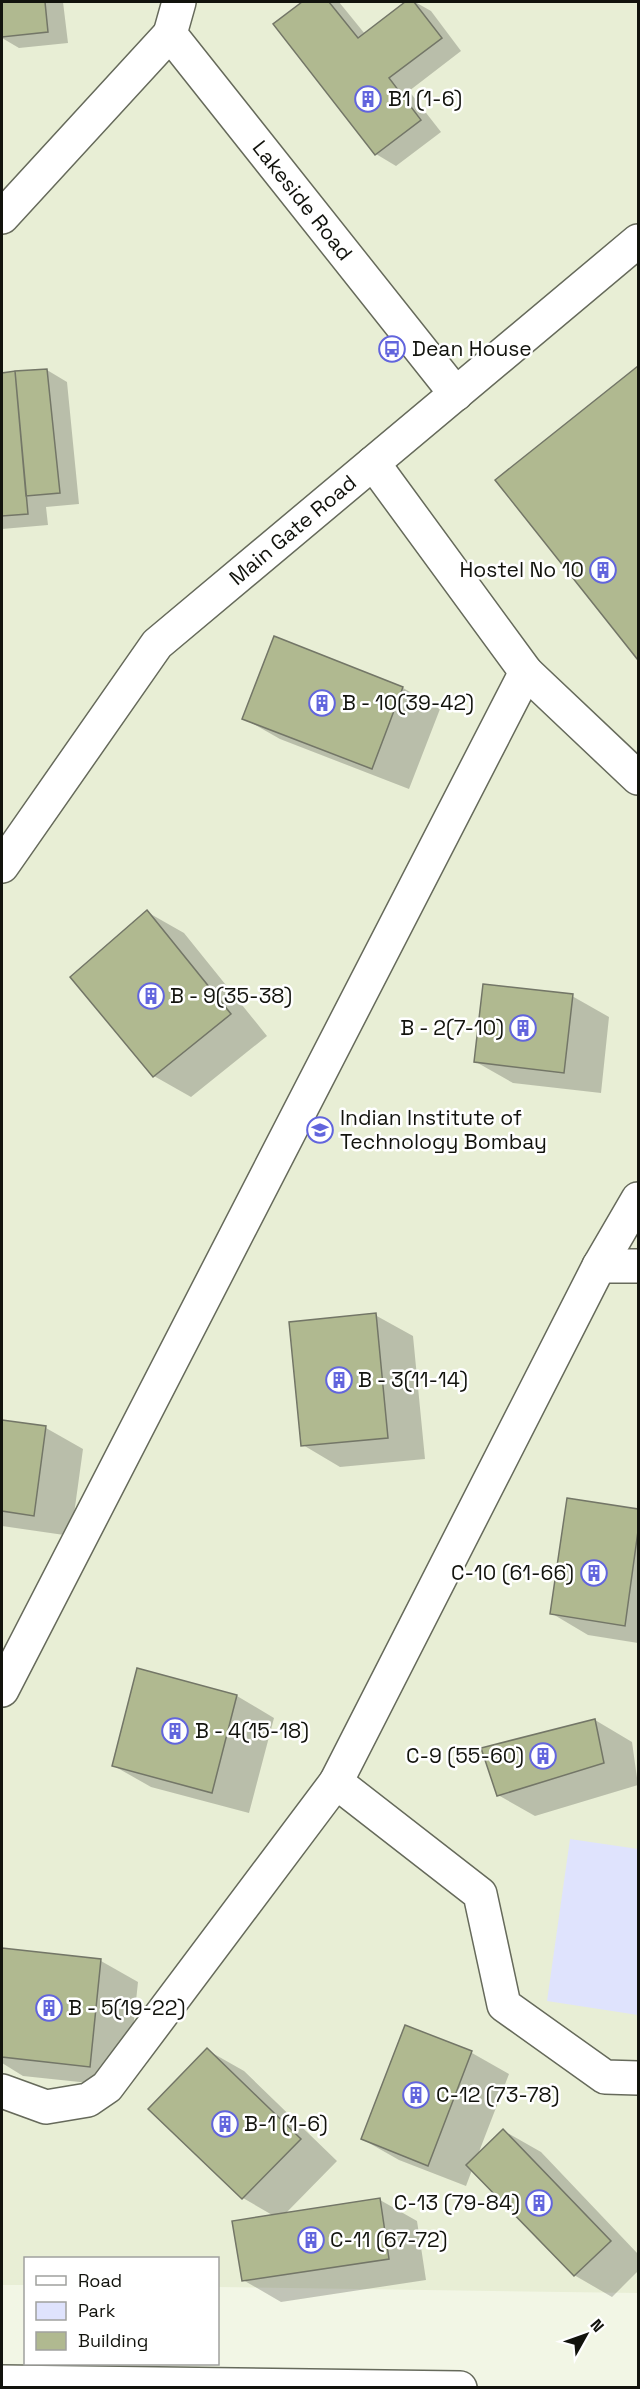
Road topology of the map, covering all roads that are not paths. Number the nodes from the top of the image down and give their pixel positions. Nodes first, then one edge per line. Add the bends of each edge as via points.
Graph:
1 (179, 2) edge
2 (170, 34) junction
3 (2, 217) edge
4 (639, 241) edge
5 (456, 394) junction
6 (373, 463) junction
7 (526, 672) junction
8 (639, 778) edge
9 (2, 866) edge
10 (639, 1199) edge
11 (599, 1266) junction
12 (639, 1266) edge
13 (2, 1690) edge
14 (336, 1782) junction
15 (639, 2078) edge
16 (2, 2091) edge
17 (2, 2382) edge
18 (460, 2388) edge

1 - 2 main road
2 - 3 main road
2 - 5 main road, Lakeside Road
4 - 5 main road, Main Gate Road
5 - 6 main road, Main Gate Road
6 - 7 main road
6 - 9 main road, Main Gate Road via 157,644
7 - 8 main road
7 - 13 main road
10 - 11 main road
11 - 12 main road
11 - 14 main road
14 - 15 main road via 480,1894 504,2005 605,2077
14 - 16 main road via 107,2087 88,2100 46,2107
17 - 18 main road

